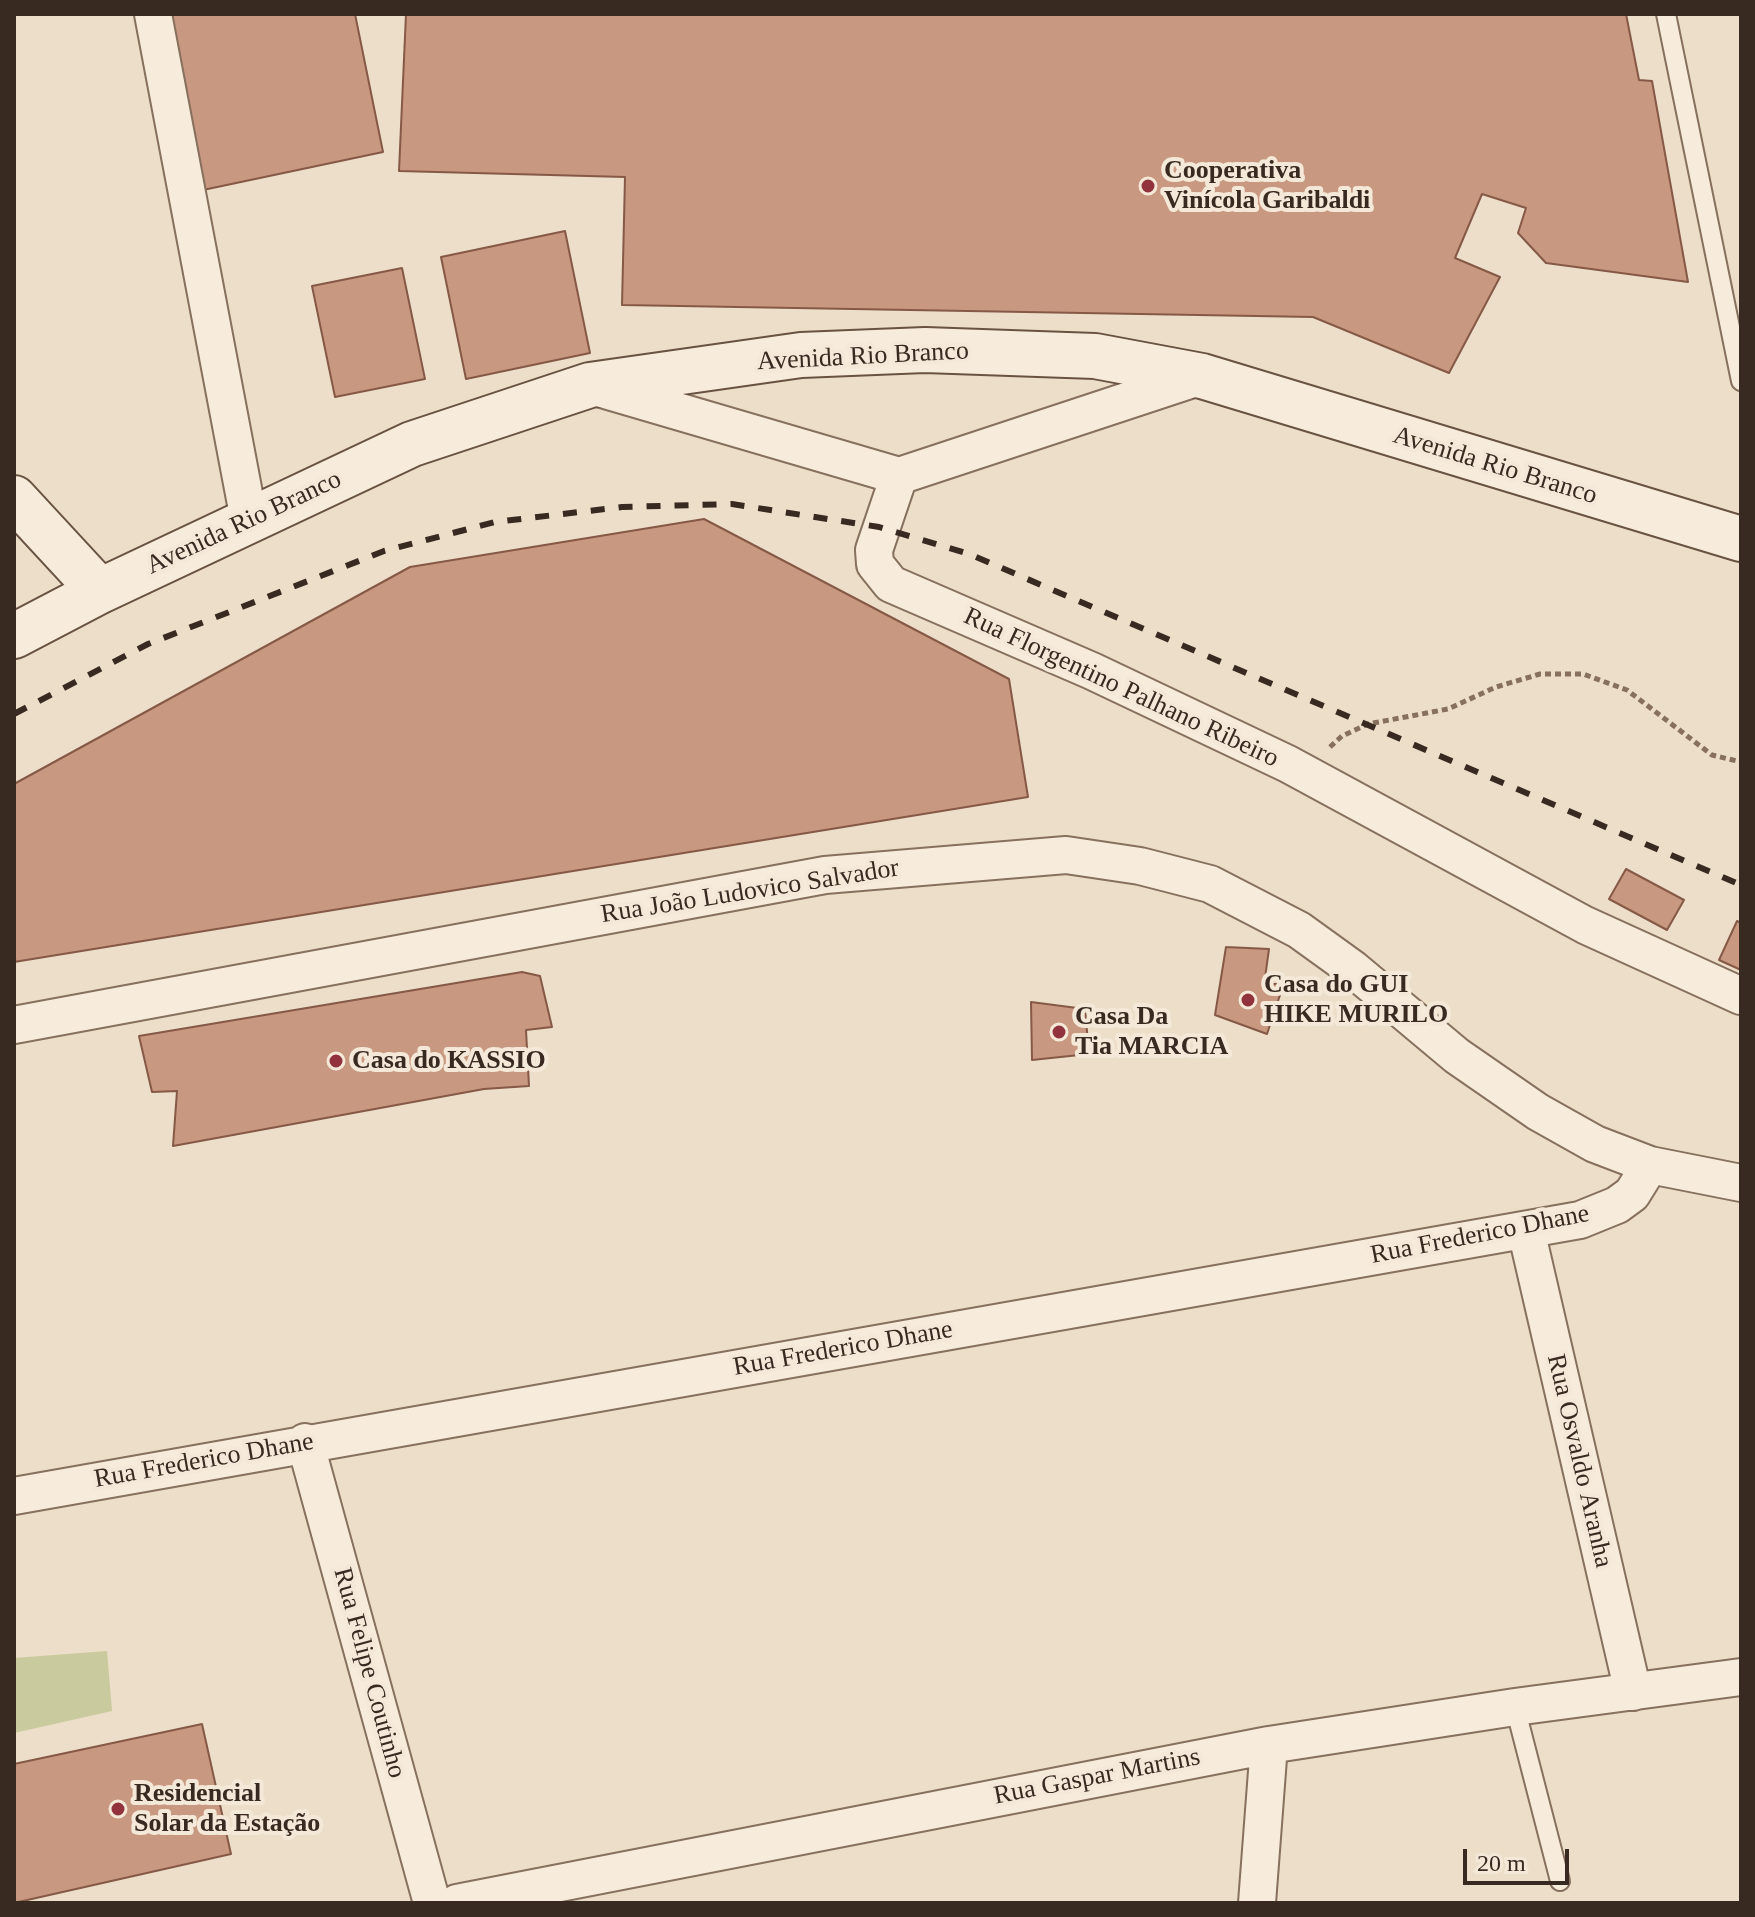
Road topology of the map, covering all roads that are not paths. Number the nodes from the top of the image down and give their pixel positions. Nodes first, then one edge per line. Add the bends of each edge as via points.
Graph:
1 (153, 14) edge
2 (1666, 14) edge
3 (1202, 376) junction
4 (1741, 381) edge
5 (590, 385) junction
6 (899, 476) junction
7 (14, 498) edge
8 (249, 520) junction
9 (1741, 539) edge
10 (100, 591) junction
11 (14, 636) edge
12 (1741, 996) edge
13 (14, 1025) edge
14 (1650, 1165) junction
15 (1741, 1183) edge
16 (1526, 1230) junction
17 (305, 1442) junction
18 (14, 1496) edge
19 (1741, 1677) edge
20 (1633, 1692) junction
21 (1515, 1707) junction
22 (1269, 1745) junction
23 (1560, 1881) dead end
24 (432, 1903) edge
25 (457, 1903) edge
26 (1257, 1903) edge

1 - 8 street
2 - 4 lane
3 - 5 street, Avenida Rio Branco via 1095,356 925,350 801,355
3 - 6 street
3 - 9 street, Avenida Rio Branco
5 - 6 street
5 - 8 street, Avenida Rio Branco via 412,444
6 - 12 street, Rua Florgentino Palhano Ribeiro via 874,550 875,564 891,584 1274,758 1585,925
7 - 10 street
8 - 10 street, Avenida Rio Branco
10 - 11 street, Avenida Rio Branco
13 - 14 street, Rua João Ludovico Salvador via 825,875 1066,855 1210,884 1299,930 1497,1086 1595,1144
14 - 15 street, Rua João Ludovico Salvador
14 - 16 street, Rua Frederico Dhane via 1632,1194 1617,1205 1580,1220
16 - 17 street, Rua Frederico Dhane
16 - 20 street, Rua Osvaldo Aranha
17 - 18 street, Rua Frederico Dhane
17 - 24 street, Rua Felipe Coutinho
19 - 20 street, Rua Gaspar Martins
20 - 21 street, Rua Gaspar Martins
21 - 22 street, Rua Gaspar Martins
21 - 23 lane
22 - 25 street, Rua Gaspar Martins
22 - 26 street

